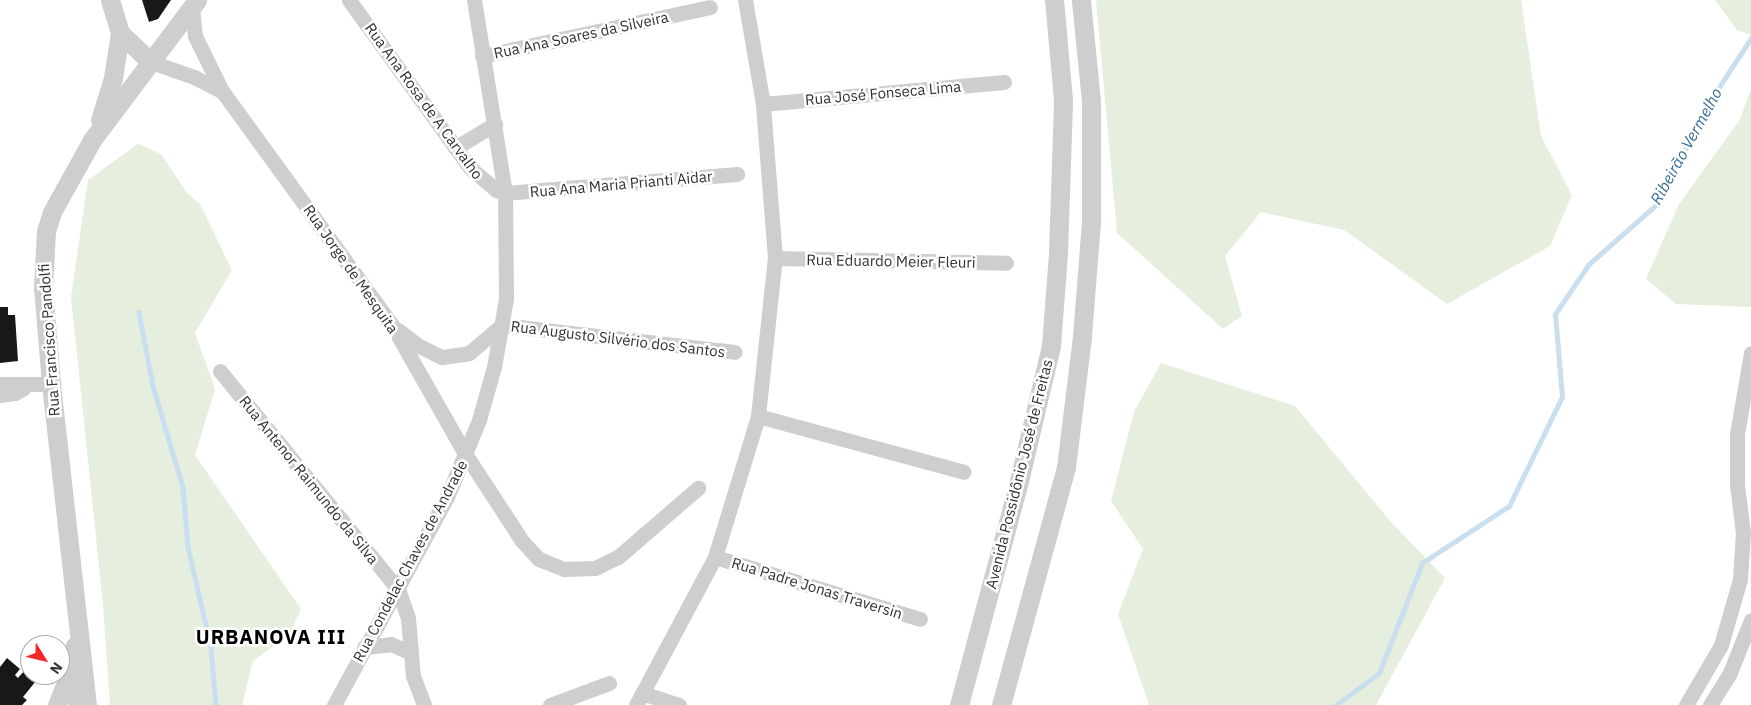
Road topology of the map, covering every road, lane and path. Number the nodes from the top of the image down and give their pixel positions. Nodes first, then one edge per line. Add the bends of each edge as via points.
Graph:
1 (110, 0) edge
2 (349, 0) edge
3 (474, 0) edge
4 (745, 0) edge
5 (1054, 0) edge
6 (1081, 0) edge
7 (194, 4) edge
8 (710, 7) dead end
9 (120, 33) junction
10 (482, 56) junction
11 (150, 62) junction
12 (1004, 82) dead end
13 (222, 91) junction
14 (763, 104) junction
15 (495, 124) junction
16 (92, 140) junction
17 (455, 148) junction
18 (738, 174) dead end
19 (505, 193) junction
20 (775, 258) junction
21 (1006, 263) dead end
22 (392, 325) junction
23 (502, 325) junction
24 (734, 352) dead end
25 (1751, 353) edge
26 (220, 371) dead end
27 (0, 384) edge
28 (50, 384) junction
29 (28, 386) junction
30 (0, 395) edge
31 (758, 416) junction
32 (466, 456) junction
33 (964, 472) dead end
34 (698, 488) dead end
35 (715, 557) junction
36 (398, 588) junction
37 (920, 620) dead end
38 (1751, 620) edge
39 (77, 635) junction
40 (364, 647) junction
41 (411, 653) junction
42 (70, 671) edge
43 (70, 680) edge
44 (609, 683) dead end
45 (65, 685) edge
46 (639, 699) edge
47 (57, 705) edge
48 (77, 705) edge
49 (87, 705) edge
50 (334, 705) edge
51 (424, 705) edge
52 (550, 705) edge
53 (678, 705) edge
54 (959, 705) edge
55 (1001, 705) edge
56 (1686, 705) edge
57 (1710, 705) edge

1 - 9 street
2 - 17 street, Rua Ana Rosa de A Carvalho
3 - 10 street, Rua Condelac Chaves de Andrade
4 - 14 street
5 - 54 street, Avenida Possidônio José de Freitas via 1063,100 1058,253 1050,346 1024,462
6 - 55 street via 1091,101 1091,222 1082,336 1066,467
7 - 11 street, Rua Francisco Pandolfi
7 - 13 street, Rua Jorge de Mesquita via 195,36
8 - 10 street, Rua Ana Soares da Silveira
9 - 11 street
9 - 16 street via 113,78
10 - 15 street, Rua Condelac Chaves de Andrade
11 - 13 street, Rua Jorge de Mesquita via 194,77
11 - 16 street, Rua Francisco Pandolfi
12 - 14 street, Rua José Fonseca Lima
13 - 22 street, Rua Jorge de Mesquita
14 - 20 street
15 - 17 street
15 - 19 street, Rua Condelac Chaves de Andrade
16 - 28 street, Rua Francisco Pandolfi via 61,194 46,231 43,287
17 - 19 street, Rua Ana Rosa de A Carvalho via 488,186
18 - 19 street, Rua Ana Maria Prianti Aidar
19 - 23 street, Rua Condelac Chaves de Andrade via 507,265
20 - 21 street, Rua Eduardo Meier Fleuri
20 - 31 street
22 - 23 street via 417,345 442,357 469,353
22 - 32 street, Rua Jorge de Mesquita
23 - 24 street, Rua Augusto Silvério dos Santos
23 - 32 street, Rua Condelac Chaves de Andrade via 488,394
25 - 56 street via 1737,434 1737,485 1744,533 1740,579 1721,645
26 - 36 street, Rua Antenor Raimundo da Silva
27 - 29 street
28 - 29 street
28 - 39 street, Rua Francisco Pandolfi
29 - 30 street via 15,393
31 - 33 street
31 - 35 street
32 - 34 street, Rua Jorge de Mesquita via 522,541 539,559 564,569 595,568 618,557
32 - 36 street, Rua Condelac Chaves de Andrade
35 - 37 street, Rua Padre Jonas Traversin
35 - 46 street
36 - 40 street, Rua Condelac Chaves de Andrade
36 - 41 street via 408,618
38 - 57 street via 1729,675
39 - 42 street
39 - 49 street, Rua Francisco Pandolfi
40 - 41 street via 386,643
40 - 50 street, Rua Condelac Chaves de Andrade
41 - 51 street via 413,676
43 - 48 street
44 - 52 street
45 - 47 street
46 - 53 street

